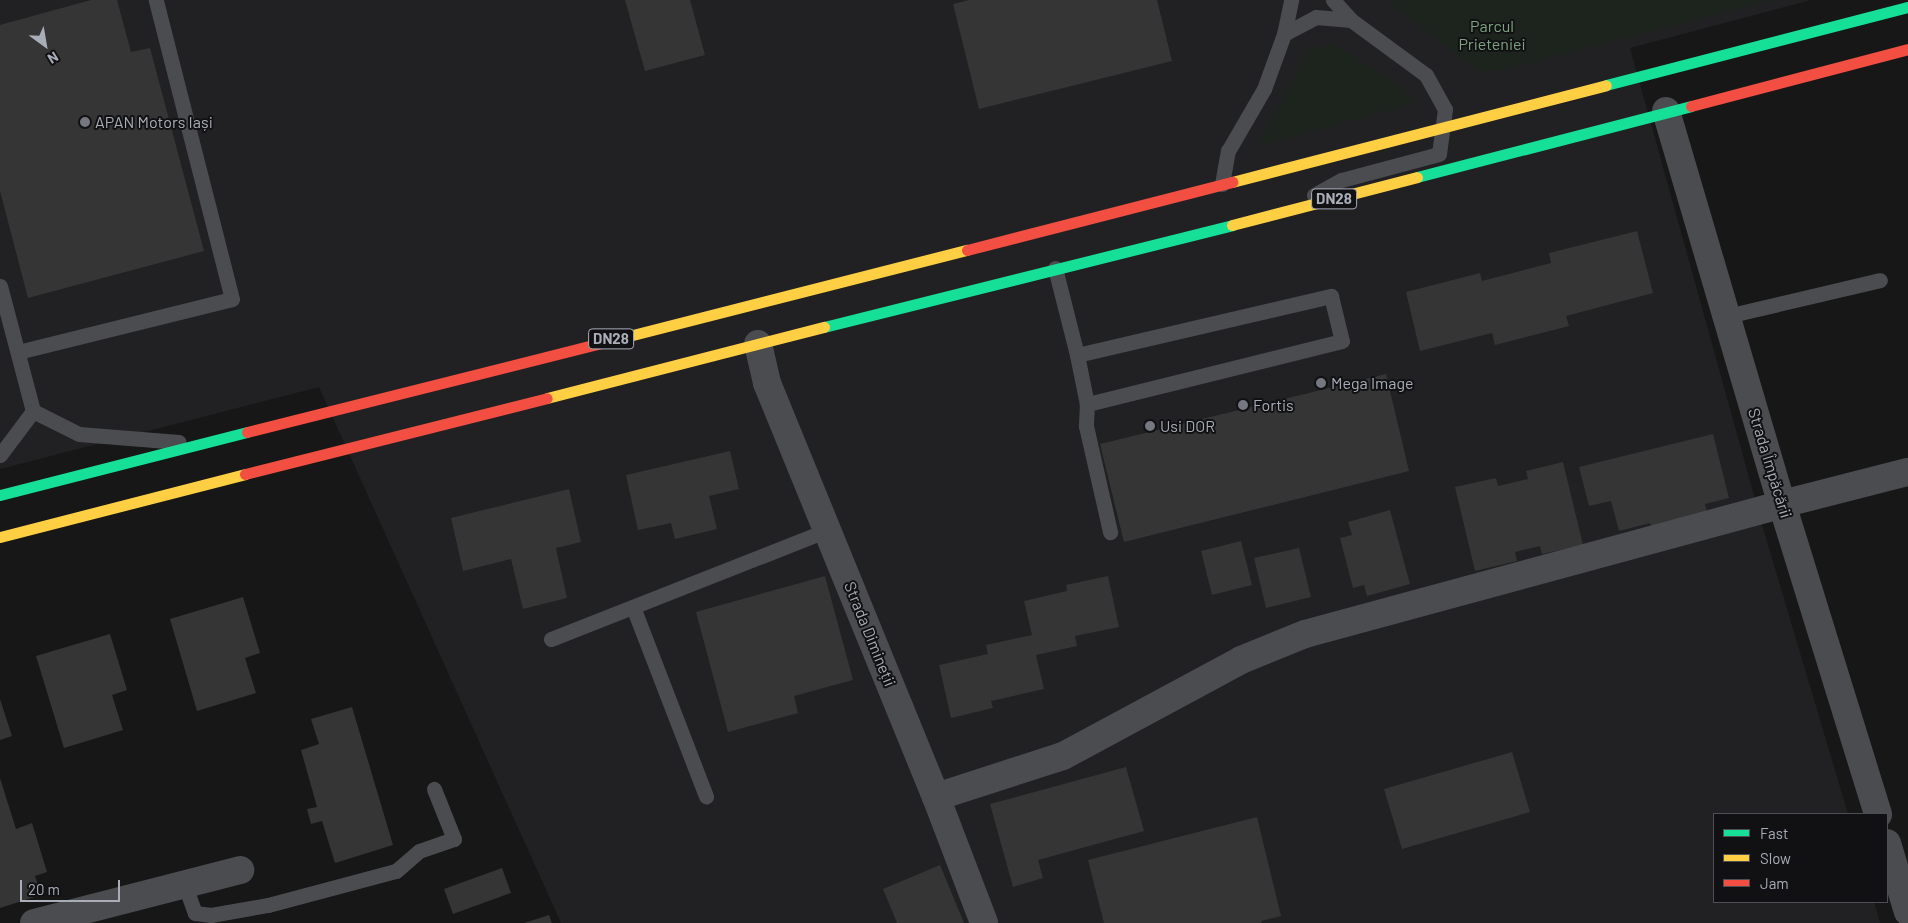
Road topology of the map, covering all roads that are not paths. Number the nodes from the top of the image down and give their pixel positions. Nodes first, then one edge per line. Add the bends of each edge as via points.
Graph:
1 (156, 0) edge
2 (1291, 0) edge
3 (1332, 0) edge
4 (1908, 7) edge
5 (1351, 20) junction
6 (1284, 34) junction
7 (1908, 49) edge
8 (1666, 111) junction
9 (1443, 128) junction
10 (1222, 184) junction
11 (1277, 214) junction
12 (1055, 268) junction
13 (1880, 280) dead end
14 (0, 286) edge
15 (1726, 316) junction
16 (758, 344) junction
17 (18, 352) junction
18 (1077, 355) junction
19 (1086, 404) junction
20 (33, 411) junction
21 (203, 444) junction
22 (0, 455) edge
23 (1908, 472) edge
24 (0, 495) edge
25 (1782, 504) junction
26 (828, 530) junction
27 (1110, 532) dead end
28 (0, 537) edge
29 (633, 607) junction
30 (551, 639) dead end
31 (434, 789) dead end
32 (706, 796) dead end
33 (936, 797) junction
34 (1878, 813) edge
35 (1888, 846) edge
36 (240, 870) dead end
37 (184, 883) junction
38 (1908, 912) edge
39 (34, 923) edge
40 (984, 923) edge

1 - 17 lane via 232,298
2 - 6 lane
3 - 5 lane
4 - 9 highway, DN28
5 - 6 lane via 1316,17
5 - 9 lane via 1426,75 1445,109
6 - 10 lane via 1264,89 1228,151
7 - 8 highway, DN28
8 - 11 highway, DN28
8 - 15 street, Strada Împăcării
9 - 10 highway, DN28
9 - 11 lane via 1439,154 1341,180
10 - 21 highway, DN28
11 - 12 highway, DN28
12 - 16 highway, DN28
12 - 18 lane
13 - 15 lane
14 - 17 lane
15 - 25 street, Strada Împăcării
16 - 26 street, Strada Dimineții via 767,383
16 - 28 highway, DN28
17 - 20 lane
18 - 19 lane
18 - 19 lane via 1331,296 1342,341
19 - 27 lane via 1086,426
20 - 21 lane via 79,434
20 - 22 lane
21 - 24 highway, DN28
23 - 25 street
25 - 33 street via 1305,634 1241,660 1063,756
25 - 34 street, Strada Împăcării
26 - 29 lane
26 - 33 street, Strada Dimineții
29 - 30 lane
29 - 32 lane
31 - 37 lane via 454,839 419,851 396,871 268,905 211,914 195,913
33 - 40 street, Strada Dimineții
35 - 38 street
36 - 37 street
37 - 39 street

